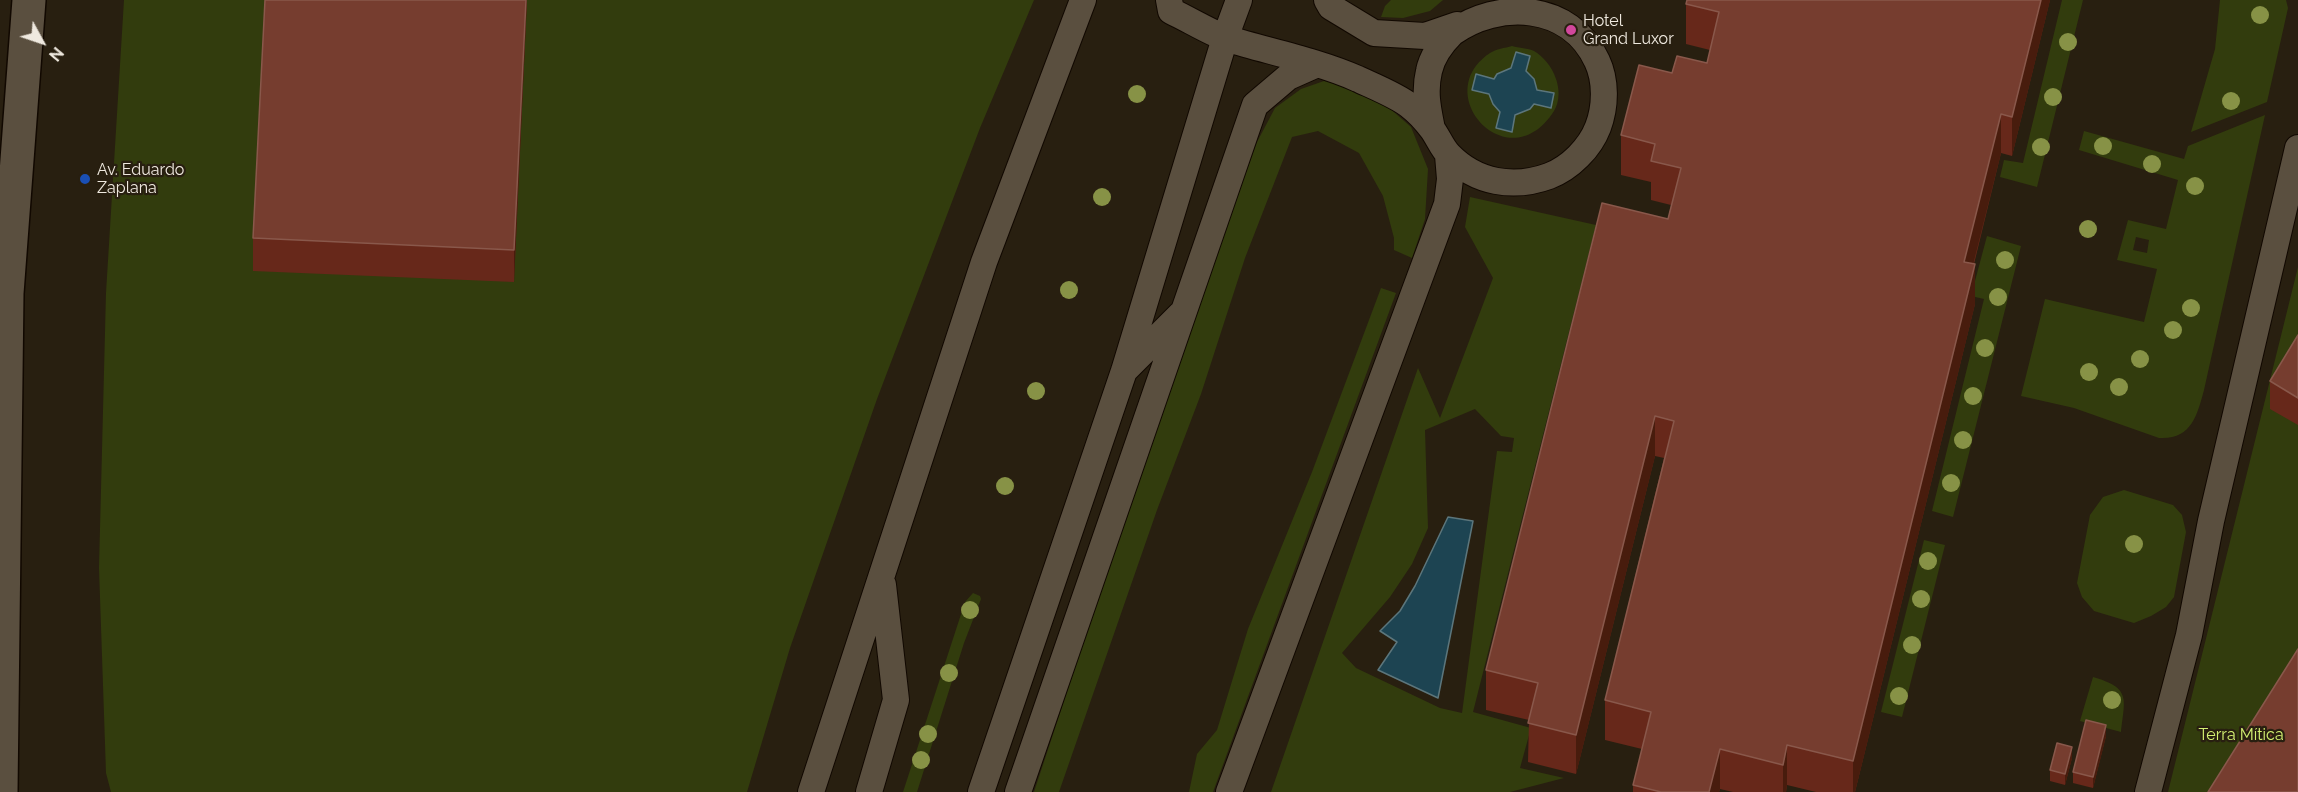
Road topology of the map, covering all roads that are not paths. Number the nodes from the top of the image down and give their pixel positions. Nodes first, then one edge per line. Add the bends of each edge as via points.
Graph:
1 (29, 0) edge
2 (1083, 0) edge
3 (1169, 0) edge
4 (1239, 0) edge
5 (1327, 0) edge
6 (1462, 22) junction
7 (1225, 38) junction
8 (1315, 65) junction
9 (1432, 129) junction
10 (2298, 148) edge
11 (1448, 155) junction
12 (1186, 308) junction
13 (1124, 371) junction
14 (882, 576) junction
15 (1010, 707) junction
16 (1, 792) edge
17 (812, 792) edge
18 (868, 792) edge
19 (981, 792) edge
20 (1016, 792) edge
21 (1228, 792) edge
22 (2148, 792) edge

1 - 16 main road via 7,293
2 - 14 lane via 984,262
3 - 7 lane via 1171,11
4 - 7 lane
5 - 6 lane via 1331,7 1374,33 1425,36
6 - 9 lane via 1442,43 1429,69 1426,99
6 - 11 lane via 1488,9 1517,5 1545,10 1570,24 1590,44 1602,71 1605,99 1598,127 1582,153 1560,172 1531,183 1501,183 1472,173
7 - 8 lane
7 - 13 lane
8 - 9 lane via 1356,78 1409,105
8 - 12 lane via 1288,77 1255,105
9 - 11 lane
10 - 22 lane via 2211,521 2189,634
11 - 21 lane via 1447,204
12 - 13 lane
12 - 20 lane
13 - 15 lane
14 - 17 lane
14 - 18 lane via 896,700
15 - 19 lane
15 - 20 lane

